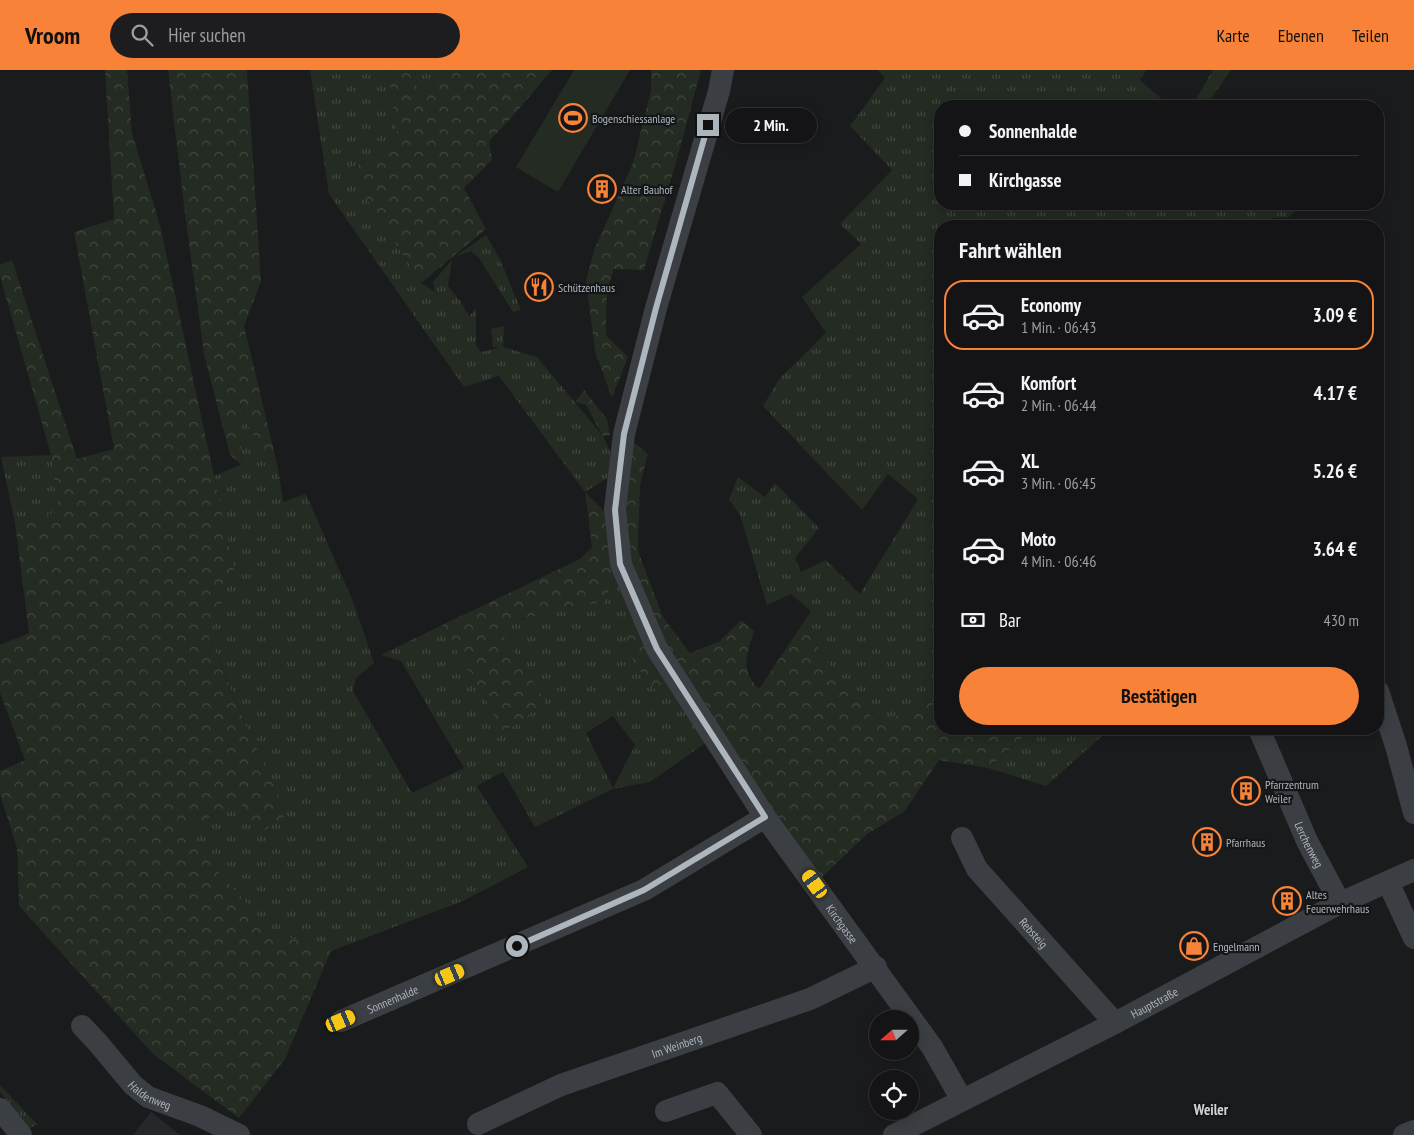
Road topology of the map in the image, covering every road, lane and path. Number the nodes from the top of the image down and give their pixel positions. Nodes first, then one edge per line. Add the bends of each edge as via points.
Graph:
1 (722, 70) edge
2 (1384, 709) edge
3 (1262, 735) edge
4 (1414, 813) edge
5 (765, 817) junction
6 (962, 838) dead end
7 (1414, 870) edge
8 (1388, 882) junction
9 (1340, 903) junction
10 (1414, 938) edge
11 (876, 967) junction
12 (341, 1021) dead end
13 (1115, 1023) junction
14 (82, 1026) dead end
15 (962, 1100) junction
16 (0, 1109) edge
17 (666, 1111) dead end
18 (478, 1124) dead end
19 (1414, 1131) edge
20 (20, 1135) edge
21 (238, 1135) edge
22 (751, 1135) edge
23 (894, 1135) edge
24 (1404, 1135) edge

1 - 5 street, Kirchgasse via 624,434 615,510 620,564 657,649
2 - 4 street
3 - 9 street, Lerchenweg via 1307,841
5 - 11 street, Kirchgasse
5 - 12 street, Sonnenhalde via 644,890
6 - 13 street, Rebsteig via 977,870
7 - 8 street, Hauptstraße
8 - 9 street, Hauptstraße
8 - 10 street
9 - 13 street, Hauptstraße
11 - 15 street, Kirchgasse via 932,1047
11 - 18 street, Im Weinberg via 810,998 562,1085
13 - 15 street, Hauptstraße
14 - 21 street, Haldenweg via 133,1085 148,1097 200,1116
15 - 23 street, Hauptstraße
16 - 20 street
17 - 22 street via 716,1093
19 - 24 street

